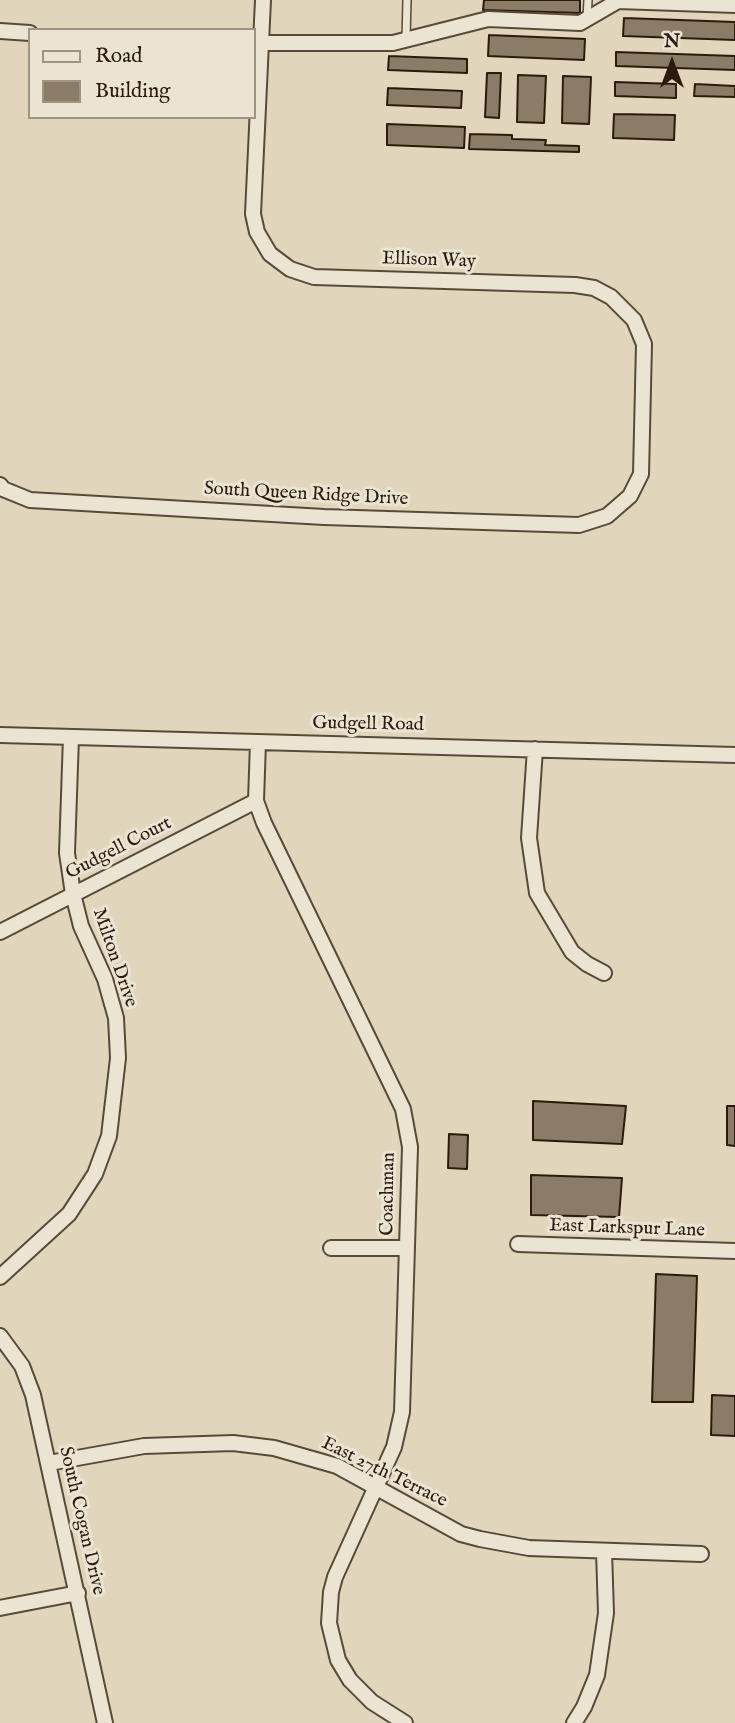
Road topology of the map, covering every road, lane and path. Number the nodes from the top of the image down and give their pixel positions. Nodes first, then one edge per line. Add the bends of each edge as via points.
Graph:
1 (262, 0) edge
2 (407, 0) edge
3 (588, 0) edge
4 (696, 2) edge
5 (735, 5) edge
6 (587, 19) junction
7 (0, 31) edge
8 (28, 33) edge
9 (406, 40) junction
10 (257, 43) edge
11 (256, 86) edge
12 (255, 119) edge
13 (0, 485) edge
14 (612, 513) joint
15 (0, 735) edge
16 (71, 737) junction
17 (258, 742) junction
18 (535, 749) junction
19 (735, 755) edge
20 (256, 801) junction
21 (73, 894) junction
22 (0, 932) edge
23 (604, 973) dead end
24 (518, 1244) dead end
25 (331, 1248) dead end
26 (406, 1248) junction
27 (735, 1251) edge
28 (0, 1277) edge
29 (0, 1336) edge
30 (49, 1464) junction
31 (377, 1486) junction
32 (604, 1550) junction
33 (701, 1554) dead end
34 (78, 1593) junction
35 (0, 1608) edge
36 (105, 1723) edge
37 (405, 1723) edge
38 (574, 1723) edge

1 - 10 street, Ellison Way
2 - 9 lane
3 - 6 lane
4 - 5 street
4 - 6 street via 618,1
6 - 9 street via 580,23 488,19
7 - 8 street
9 - 10 street
10 - 11 street, Ellison Way
12 - 14 street, Ellison Way via 253,214 257,232 270,254 290,269 314,277 575,285 611,297 634,320 644,344 641,474 630,496
13 - 14 street, South Queen Ridge Drive via 30,500 324,517 579,525
15 - 16 street, Gudgell Road
16 - 17 street, Gudgell Road
16 - 21 street, Milton Drive via 67,853
17 - 18 street, Gudgell Road
17 - 20 street, Coachman
18 - 19 street, Gudgell Road
18 - 23 street via 529,838 537,893 572,952
20 - 21 street, Gudgell Court
20 - 26 street, Coachman via 403,1109 410,1147
21 - 22 street, Gudgell Court
21 - 28 street, Milton Drive via 116,1018 118,1058 109,1136 95,1174 69,1214
24 - 27 street, East Larkspur Lane
25 - 26 street
26 - 31 street, Coachman via 402,1412 394,1447
29 - 30 street, South Cogan Drive via 22,1366
30 - 31 street, East 27th Terrace via 144,1446 233,1443 309,1457
30 - 34 street, South Cogan Drive
31 - 32 street, East 27th Terrace via 461,1534 529,1548
31 - 37 street, Coachman via 335,1577 329,1623 350,1680 372,1703
32 - 33 street, East 27th Terrace
32 - 38 street via 606,1613 597,1675
34 - 35 street
34 - 36 street, South Cogan Drive

